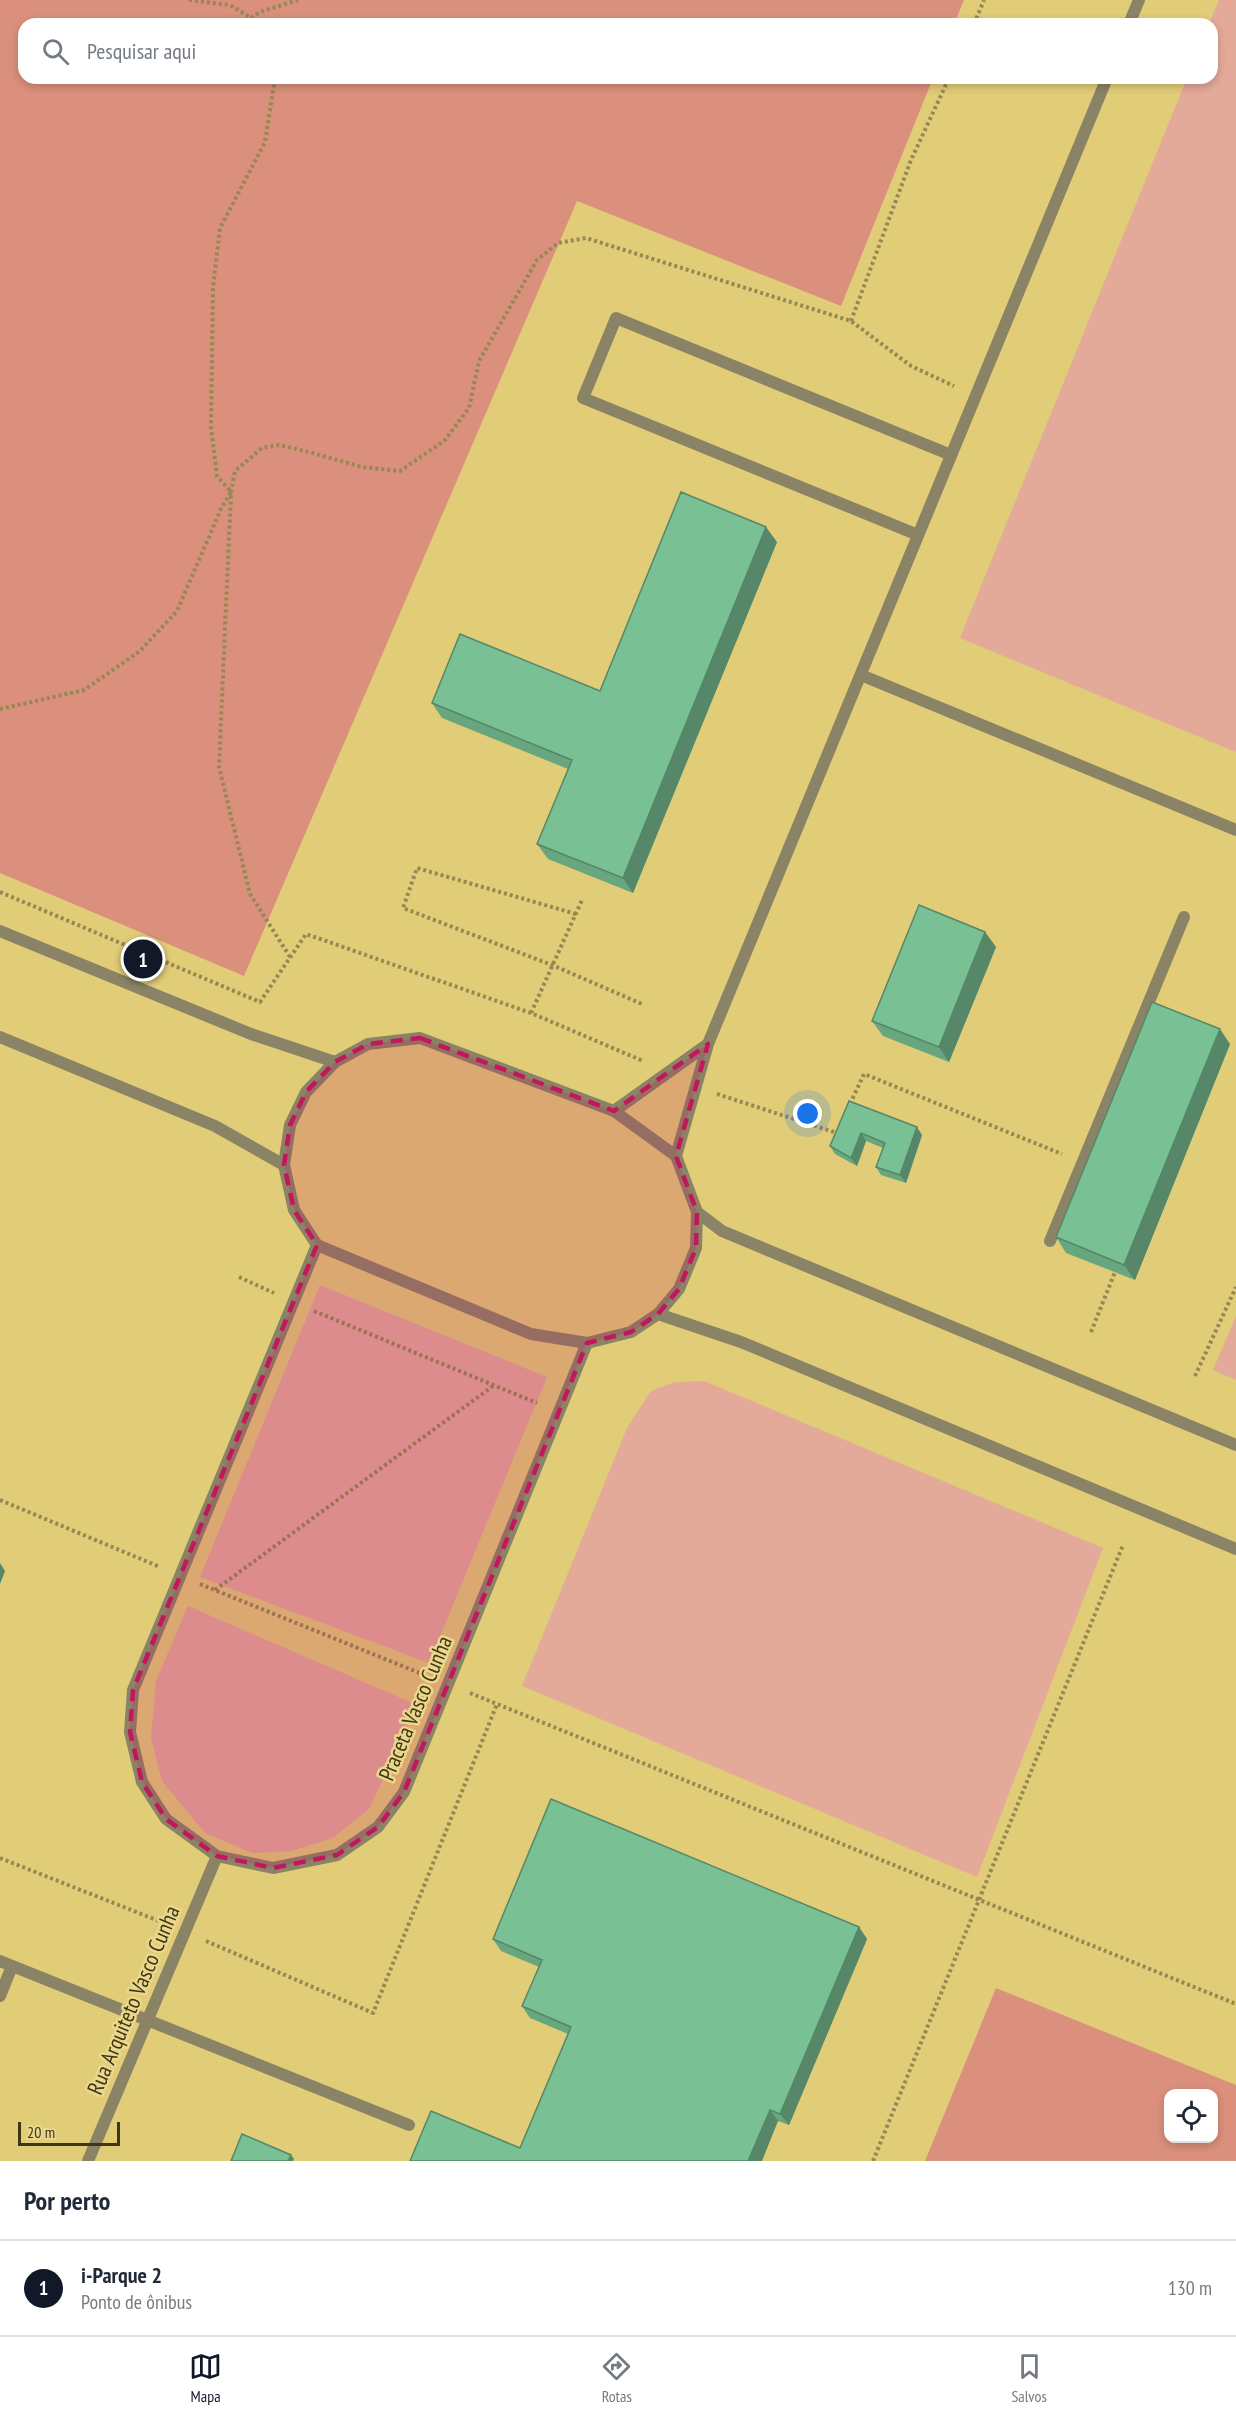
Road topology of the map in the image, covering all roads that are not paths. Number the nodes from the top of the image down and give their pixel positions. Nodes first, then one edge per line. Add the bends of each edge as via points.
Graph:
1 (1139, 0) edge
2 (1132, 18) edge
3 (1105, 84) edge
4 (951, 455) junction
5 (918, 535) junction
6 (861, 675) junction
7 (1236, 830) edge
8 (1184, 917) dead end
9 (0, 931) edge
10 (0, 1037) edge
11 (708, 1044) junction
12 (335, 1062) junction
13 (614, 1111) junction
14 (676, 1156) junction
15 (285, 1165) junction
16 (697, 1212) junction
17 (1050, 1241) dead end
18 (316, 1245) junction
19 (658, 1314) junction
20 (586, 1343) junction
21 (1236, 1445) edge
22 (1236, 1549) edge
23 (217, 1856) junction
24 (0, 1961) edge
25 (12, 1966) junction
26 (0, 1996) edge
27 (148, 2019) junction
28 (409, 2125) dead end
29 (88, 2161) edge

1 - 2 street
3 - 4 street
4 - 5 street
4 - 5 street via 616,318 584,398
5 - 6 street
6 - 7 street
6 - 11 street
8 - 17 street
9 - 12 street via 251,1034
10 - 15 street via 215,1126
11 - 13 street
11 - 14 street
12 - 13 street via 368,1044 420,1038
12 - 15 street via 306,1092 290,1125
13 - 14 street
14 - 16 street
15 - 18 street via 294,1210
16 - 19 street via 696,1248 679,1289
16 - 21 street via 722,1231
18 - 20 street via 531,1334
18 - 23 street, Praceta Vasco Cunha via 133,1690 130,1732 142,1782 166,1819
19 - 20 street via 631,1332
19 - 22 street via 752,1347
20 - 23 street, Praceta Vasco Cunha via 404,1792 378,1827 337,1855 273,1868
23 - 27 street, Rua Arquiteto Vasco Cunha
24 - 25 street
25 - 26 street
25 - 27 street
27 - 28 street
27 - 29 street, Rua Arquiteto Vasco Cunha

